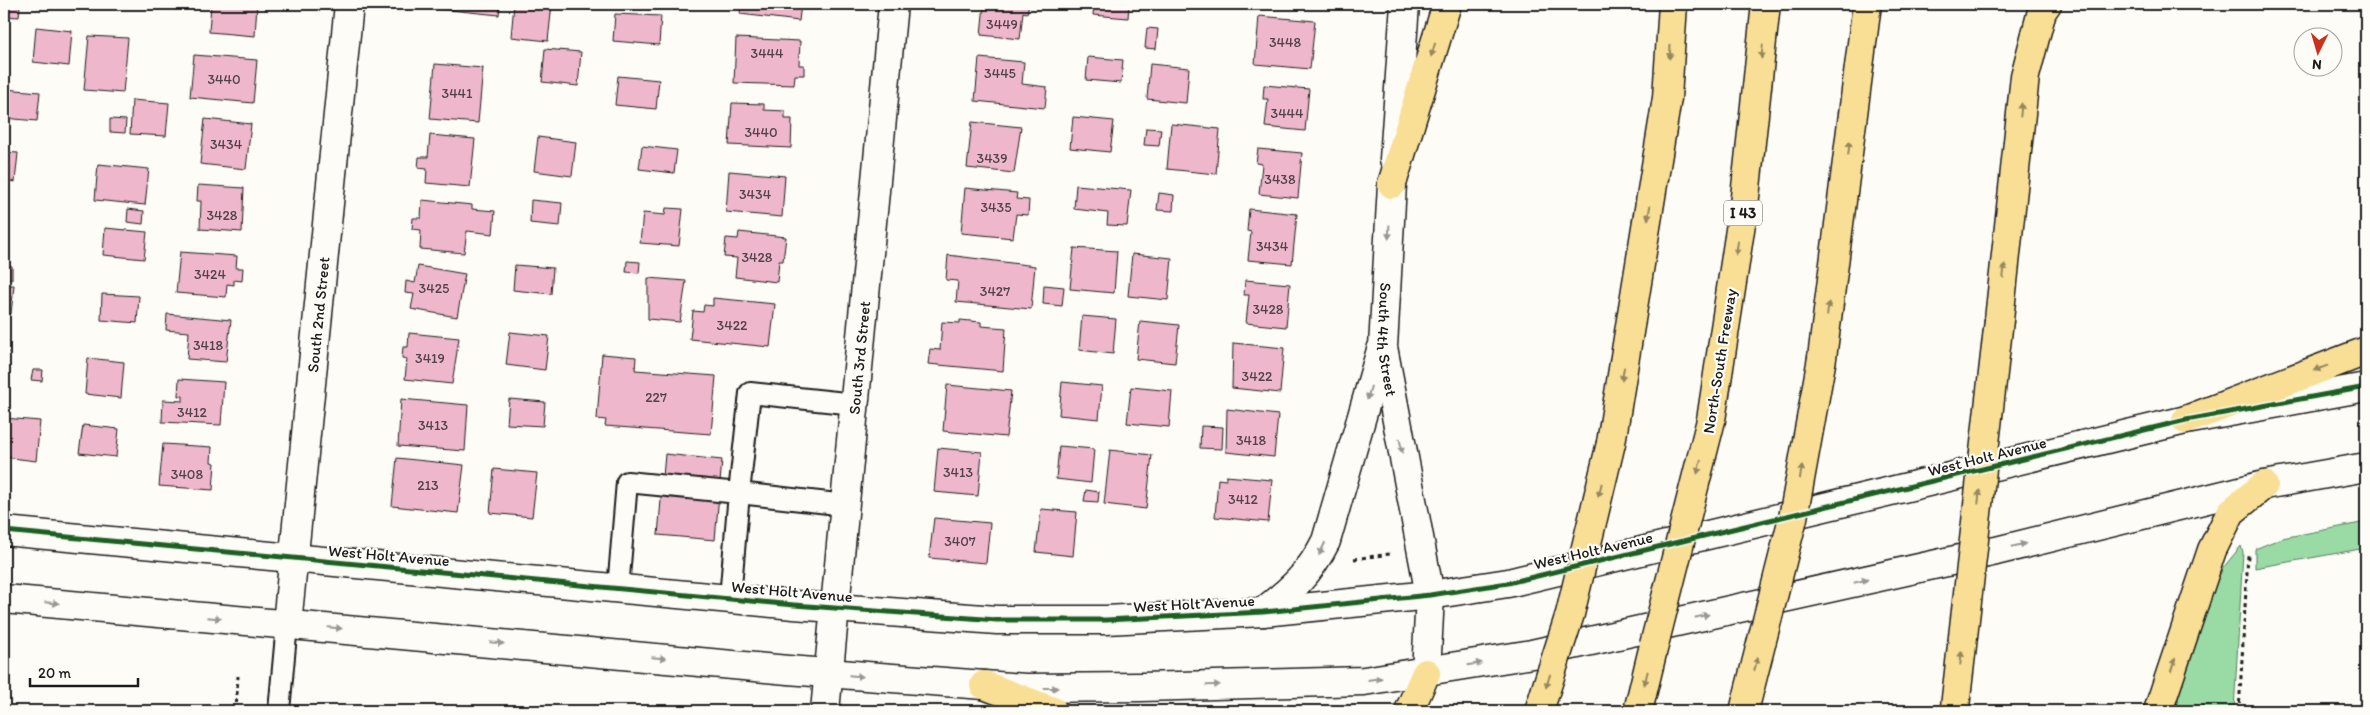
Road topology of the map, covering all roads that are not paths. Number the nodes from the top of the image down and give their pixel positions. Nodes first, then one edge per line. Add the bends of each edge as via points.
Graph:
1 (349, 4) edge
2 (893, 4) edge
3 (1405, 4) edge
4 (1448, 4) edge
5 (1673, 4) edge
6 (1766, 4) edge
7 (1867, 4) edge
8 (2047, 4) edge
9 (1392, 184) junction
10 (1383, 347) junction
11 (2366, 351) edge
12 (2366, 387) edge
13 (855, 404) junction
14 (2186, 420) junction
15 (2366, 467) edge
16 (2264, 485) junction
17 (739, 494) junction
18 (846, 505) junction
19 (4, 531) edge
20 (294, 558) junction
21 (618, 589) junction
22 (1430, 595) junction
23 (730, 598) junction
24 (4, 599) edge
25 (835, 608) junction
26 (1263, 612) junction
27 (287, 624) junction
28 (1426, 672) junction
29 (829, 673) junction
30 (984, 685) junction
31 (1955, 709) edge
32 (279, 711) edge
33 (825, 711) edge
34 (1053, 711) edge
35 (1409, 711) edge
36 (1539, 711) edge
37 (1638, 711) edge
38 (1744, 711) edge
39 (2158, 711) edge

1 - 20 street, South 2nd Street
2 - 13 street, South 3rd Street
3 - 9 street, South 4th Street
4 -> 9 highway
5 -> 36 highway, bridge via 1667,98 1612,443 1570,614
6 -> 37 highway, North-South Freeway / I 43, bridge via 1745,197 1711,420
38 -> 7 highway, bridge via 1793,518 1822,358
31 -> 8 highway, bridge via 2025,76 2042,10
9 -> 10 street, South 4th Street
10 -> 22 street, South 4th Street
10 -> 26 street via 1326,541 1318,558 1297,585
11 -> 14 highway
12 - 14 street, West Holt Avenue
13 - 17 lane via 750,393
13 - 18 street, South 3rd Street
14 - 22 street, West Holt Avenue via 1508,584
15 - 16 street
28 -> 16 street via 1532,654 1996,551
39 -> 16 highway via 2212,550 2231,512
17 - 18 lane
17 - 21 lane via 627,482
17 - 23 lane
18 - 25 street, South 3rd Street
19 - 20 street, West Holt Avenue
20 - 21 street, West Holt Avenue
20 - 27 street, South 2nd Street
21 - 23 street, West Holt Avenue
22 - 26 street, West Holt Avenue
22 - 28 street, South 4th Street
23 - 25 street, West Holt Avenue
24 -> 27 street
25 - 26 street, West Holt Avenue via 997,620 1106,620
25 - 29 street, South 3rd Street
27 -> 29 street
27 - 32 lane
30 -> 28 street via 1142,687 1354,681
28 - 35 highway
29 -> 30 street
29 - 33 street, South 3rd Street
30 - 34 highway

